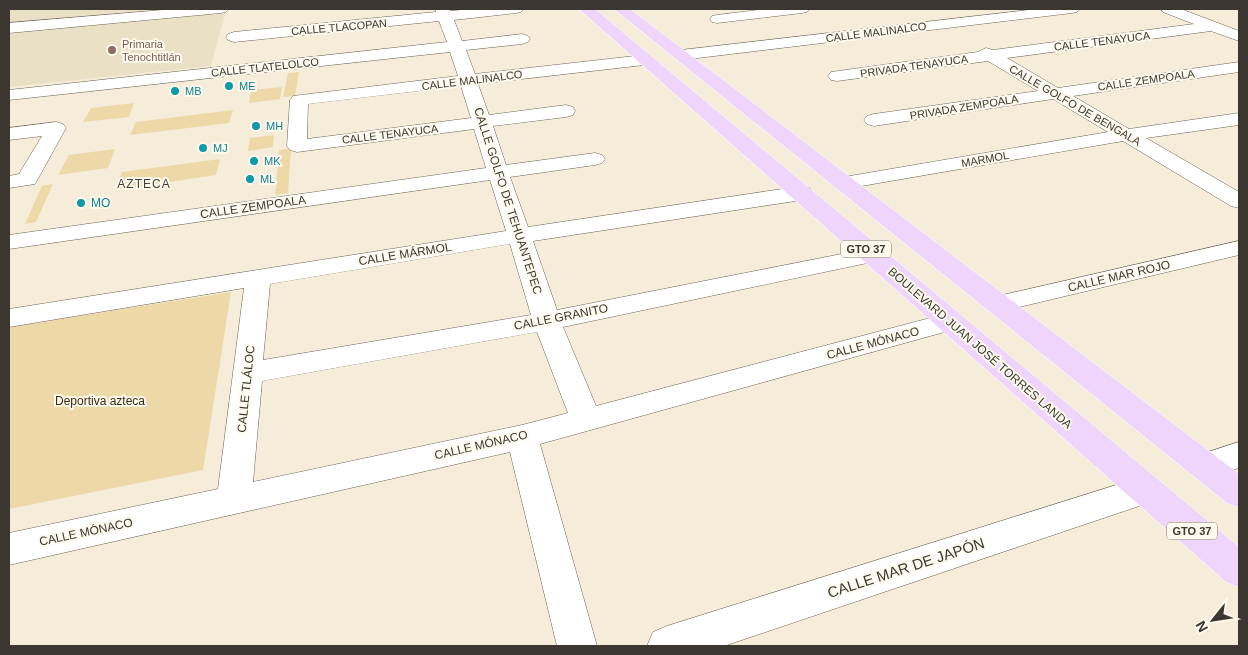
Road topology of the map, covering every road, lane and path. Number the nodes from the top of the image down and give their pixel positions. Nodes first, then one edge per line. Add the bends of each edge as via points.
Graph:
1 (221, 9) edge
2 (516, 9) edge
3 (586, 9) edge
4 (621, 9) edge
5 (802, 9) edge
6 (912, 9) edge
7 (1072, 9) edge
8 (1168, 9) edge
9 (443, 13) edge
10 (238, 18) dead end
11 (717, 19) dead end
12 (938, 25) junction
13 (1213, 26) junction
14 (9, 28) edge
15 (1239, 36) edge
16 (234, 37) junction
17 (522, 39) dead end
18 (457, 47) junction
19 (681, 55) junction
20 (991, 56) junction
21 (644, 60) junction
22 (1239, 67) edge
23 (222, 72) junction
24 (837, 76) dead end
25 (468, 80) junction
26 (1053, 93) junction
27 (9, 95) edge
28 (566, 111) dead end
29 (1239, 119) edge
30 (874, 120) dead end
31 (482, 122) junction
32 (9, 134) edge
33 (1126, 135) junction
34 (297, 146) joint
35 (595, 160) dead end
36 (498, 173) junction
37 (18, 181) edge
38 (844, 183) junction
39 (802, 193) junction
40 (1239, 201) edge
41 (518, 236) junction
42 (9, 242) edge
43 (1239, 248) edge
44 (872, 255) junction
45 (258, 278) junction
46 (998, 304) junction
47 (9, 318) edge
48 (547, 321) junction
49 (949, 322) junction
50 (249, 372) junction
51 (586, 420) junction
52 (522, 437) junction
53 (1239, 454) edge
54 (1205, 466) junction
55 (1145, 490) junction
56 (1239, 493) edge
57 (234, 500) junction
58 (9, 549) edge
59 (1239, 570) edge
60 (577, 646) edge
61 (667, 646) edge

1 - 14 street
2 - 9 street, CALLE TLACOPAN
3 - 21 main road, BOULEVARD JUAN JOSÉ TORRES LANDA / GTO 37
4 - 19 main road, GTO 37
5 - 11 street
6 - 12 street, CALLE GOLFO DE BENGALA
7 - 12 street, CALLE MALINALCO
8 - 13 street
9 - 16 street, CALLE TLACOPAN
9 - 18 street, CALLE GOLFO DE TEHUANTEPEC
10 - 16 street
12 - 19 street, CALLE MALINALCO
12 - 20 street, CALLE GOLFO DE BENGALA
13 - 15 street
13 - 20 street, CALLE TENAYUCA
16 - 23 street
17 - 18 street, CALLE TLATELOLCO
18 - 23 street, CALLE TLATELOLCO
18 - 25 street, CALLE GOLFO DE TEHUANTEPEC
19 - 38 main road, GTO 37
20 - 24 street, PRIVADA TENAYUCA
20 - 26 street, CALLE GOLFO DE BENGALA
21 - 25 street, CALLE MALINALCO
21 - 39 main road, BOULEVARD JUAN JOSÉ TORRES LANDA / GTO 37
22 - 26 street, CALLE ZEMPOALA
23 - 27 street, CALLE TLATELOLCO
25 - 31 street, CALLE GOLFO DE TEHUANTEPEC
25 - 34 street, CALLE MALINALCO via 300,100
26 - 30 street, PRIVADA ZEMPOALA
26 - 33 street, CALLE GOLFO DE BENGALA
28 - 31 street
29 - 33 street, MARMOL
31 - 34 street, CALLE TENAYUCA
31 - 36 street, CALLE GOLFO DE TEHUANTEPEC
32 - 37 street via 56,128
33 - 38 street, MARMOL
33 - 40 street, CALLE GOLFO DE BENGALA
35 - 36 street
36 - 41 street, CALLE GOLFO DE TEHUANTEPEC
36 - 42 street, CALLE ZEMPOALA
38 - 46 main road, GTO 37
39 - 41 street, CALLE MÁRMOL
39 - 44 main road, BOULEVARD JUAN JOSÉ TORRES LANDA / GTO 37
41 - 45 street, CALLE MÁRMOL
41 - 48 street, CALLE GOLFO DE TEHUANTEPEC
43 - 46 street, CALLE MAR ROJO
44 - 48 street, CALLE GRANITO
44 - 49 main road, BOULEVARD JUAN JOSÉ TORRES LANDA / GTO 37
45 - 47 street, CALLE MÁRMOL
45 - 50 street, CALLE TLÁLOC
46 - 54 main road, GTO 37
48 - 50 street, CALLE GRANITO
48 - 51 street, CALLE GOLFO DE TEHUANTEPEC
49 - 51 street, CALLE MÓNACO
49 - 55 main road, BOULEVARD JUAN JOSÉ TORRES LANDA / GTO 37
50 - 57 street, CALLE TLÁLOC
51 - 52 street, CALLE MÓNACO
52 - 57 street, CALLE MÓNACO
52 - 60 street
53 - 54 street
54 - 56 main road, GTO 37
55 - 59 main road, BOULEVARD JUAN JOSÉ TORRES LANDA / GTO 37
55 - 61 street, CALLE MAR DE JAPÓN
57 - 58 street, CALLE MÓNACO

